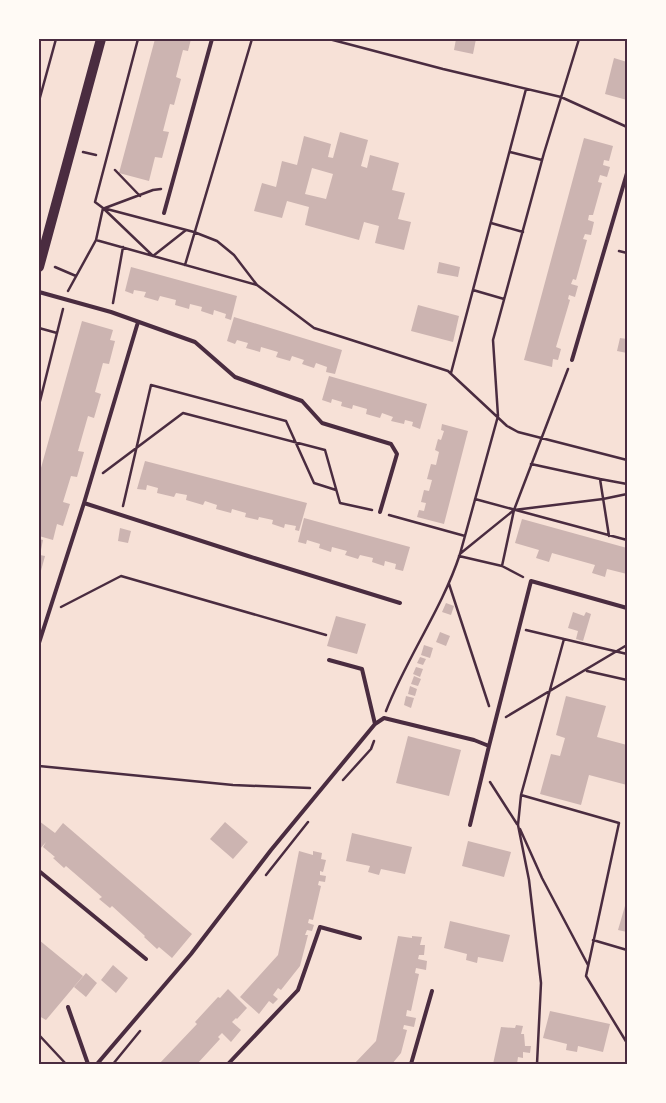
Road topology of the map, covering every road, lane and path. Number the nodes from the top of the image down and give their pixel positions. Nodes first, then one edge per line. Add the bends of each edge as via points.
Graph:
1 (56, 39) edge
2 (101, 39) edge
3 (138, 39) edge
4 (212, 39) edge
5 (252, 39) edge
6 (329, 39) edge
7 (579, 39) edge
8 (526, 89) junction
9 (561, 98) junction
10 (39, 101) edge
11 (627, 127) edge
12 (510, 152) junction
13 (542, 160) junction
14 (115, 170) dead end
15 (627, 173) edge
16 (172, 187) junction
17 (140, 196) junction
18 (103, 208) junction
19 (164, 214) dead end
20 (490, 223) junction
21 (186, 230) junction
22 (194, 232) junction
23 (522, 232) junction
24 (96, 240) junction
25 (123, 247) junction
26 (619, 251) dead end
27 (627, 253) edge
28 (153, 256) junction
29 (184, 265) junction
30 (39, 267) edge
31 (55, 267) dead end
32 (76, 276) junction
33 (257, 285) junction
34 (473, 290) junction
35 (39, 292) edge
36 (68, 293) dead end
37 (504, 299) junction
38 (63, 307) dead end
39 (111, 312) junction
40 (138, 322) junction
41 (39, 328) edge
42 (57, 333) junction
43 (572, 360) joint
44 (451, 374) junction
45 (39, 405) edge
46 (498, 416) junction
47 (541, 438) junction
48 (296, 442) junction
49 (137, 448) junction
50 (627, 460) edge
51 (531, 464) junction
52 (600, 478) junction
53 (90, 483) junction
54 (627, 484) edge
55 (337, 490) junction
56 (627, 494) edge
57 (603, 499) junction
58 (475, 500) junction
59 (84, 503) junction
60 (514, 510) junction
61 (380, 512) junction
62 (121, 515) junction
63 (465, 536) junction
64 (608, 536) junction
65 (627, 540) edge
66 (460, 555) junction
67 (502, 566) junction
68 (531, 581) junction
69 (449, 584) junction
70 (400, 603) dead end
71 (627, 608) edge
72 (48, 614) junction
73 (519, 628) junction
74 (326, 635) dead end
75 (564, 639) junction
76 (39, 643) edge
77 (627, 645) edge
78 (617, 652) junction
79 (627, 654) edge
80 (329, 660) dead end
81 (586, 670) junction
82 (627, 680) edge
83 (549, 692) junction
84 (384, 718) junction
85 (495, 723) junction
86 (375, 724) junction
87 (489, 746) junction
88 (371, 749) dead end
89 (39, 766) edge
90 (483, 771) junction
91 (324, 788) junction
92 (521, 795) junction
93 (470, 825) dead end
94 (518, 825) junction
95 (39, 872) edge
96 (360, 938) dead end
97 (594, 940) junction
98 (627, 950) edge
99 (146, 959) dead end
100 (588, 965) junction
101 (432, 991) dead end
102 (68, 1007) dead end
103 (39, 1035) edge
104 (627, 1043) edge
105 (66, 1064) edge
106 (88, 1064) edge
107 (98, 1064) edge
108 (228, 1064) edge
109 (411, 1064) edge
110 (537, 1064) edge

1 - 10 path
2 - 30 main road
3 - 18 path via 95,202
4 - 16 lane
5 - 22 path
6 - 8 path
7 - 9 path
8 - 9 path
8 - 12 path
9 - 11 path
9 - 13 path
12 - 13 path
12 - 20 path
13 - 23 path
14 - 17 path
15 - 43 lane
16 - 17 path
16 - 19 lane
17 - 18 path
18 - 21 path
18 - 24 path
18 - 28 path
20 - 23 path
20 - 34 path
21 - 22 path
21 - 28 path
22 - 29 path
22 - 33 path via 217,241 234,255
23 - 37 path
24 - 25 path
24 - 32 path
25 - 28 path
25 - 39 path
26 - 27 path
28 - 29 path
29 - 33 path
31 - 32 path
32 - 36 path
33 - 44 path via 314,328
34 - 37 path
34 - 44 path
35 - 39 lane
37 - 46 path via 493,340
38 - 42 path
39 - 40 lane
40 - 53 lane
40 - 61 lane via 195,342 235,377 302,401 322,423 391,444 397,454
41 - 42 path
42 - 45 path
43 - 47 path
44 - 46 path
46 - 47 path via 518,432
46 - 58 path
47 - 50 path
47 - 51 path
48 - 49 path via 183,413
48 - 49 path via 286,421 151,385
48 - 55 path via 314,483
48 - 55 path via 325,450
49 - 53 path
49 - 62 path
51 - 52 path
51 - 60 path
52 - 54 path
52 - 57 path
53 - 59 lane
55 - 61 path via 340,503
56 - 57 path
57 - 60 path
57 - 64 path
58 - 60 path
58 - 63 path
59 - 62 lane
59 - 72 lane
60 - 64 path
60 - 66 path
60 - 67 path
61 - 63 path
62 - 70 lane
63 - 66 path
64 - 65 path
66 - 67 path
66 - 69 path
67 - 68 path
68 - 71 lane
68 - 73 lane
69 - 84 path via 398,680
69 - 85 path
72 - 74 path via 120,576
72 - 76 lane
73 - 75 path
73 - 85 lane
75 - 78 path
75 - 83 path
77 - 78 path
78 - 79 path
78 - 81 path
80 - 86 lane via 362,669
81 - 82 path
81 - 83 path
83 - 85 path
83 - 92 path
84 - 86 lane
84 - 87 lane
84 - 88 path
85 - 87 lane
86 - 91 lane
87 - 90 lane
89 - 91 path via 233,785
90 - 93 lane
90 - 94 path
91 - 107 lane
92 - 94 path
92 - 97 path via 619,823
94 - 100 path
94 - 110 path via 529,880 541,983
95 - 99 lane
96 - 108 lane via 320,927 298,990
97 - 98 path
97 - 100 path
100 - 104 path via 586,976
101 - 109 lane
102 - 106 lane
103 - 105 path

